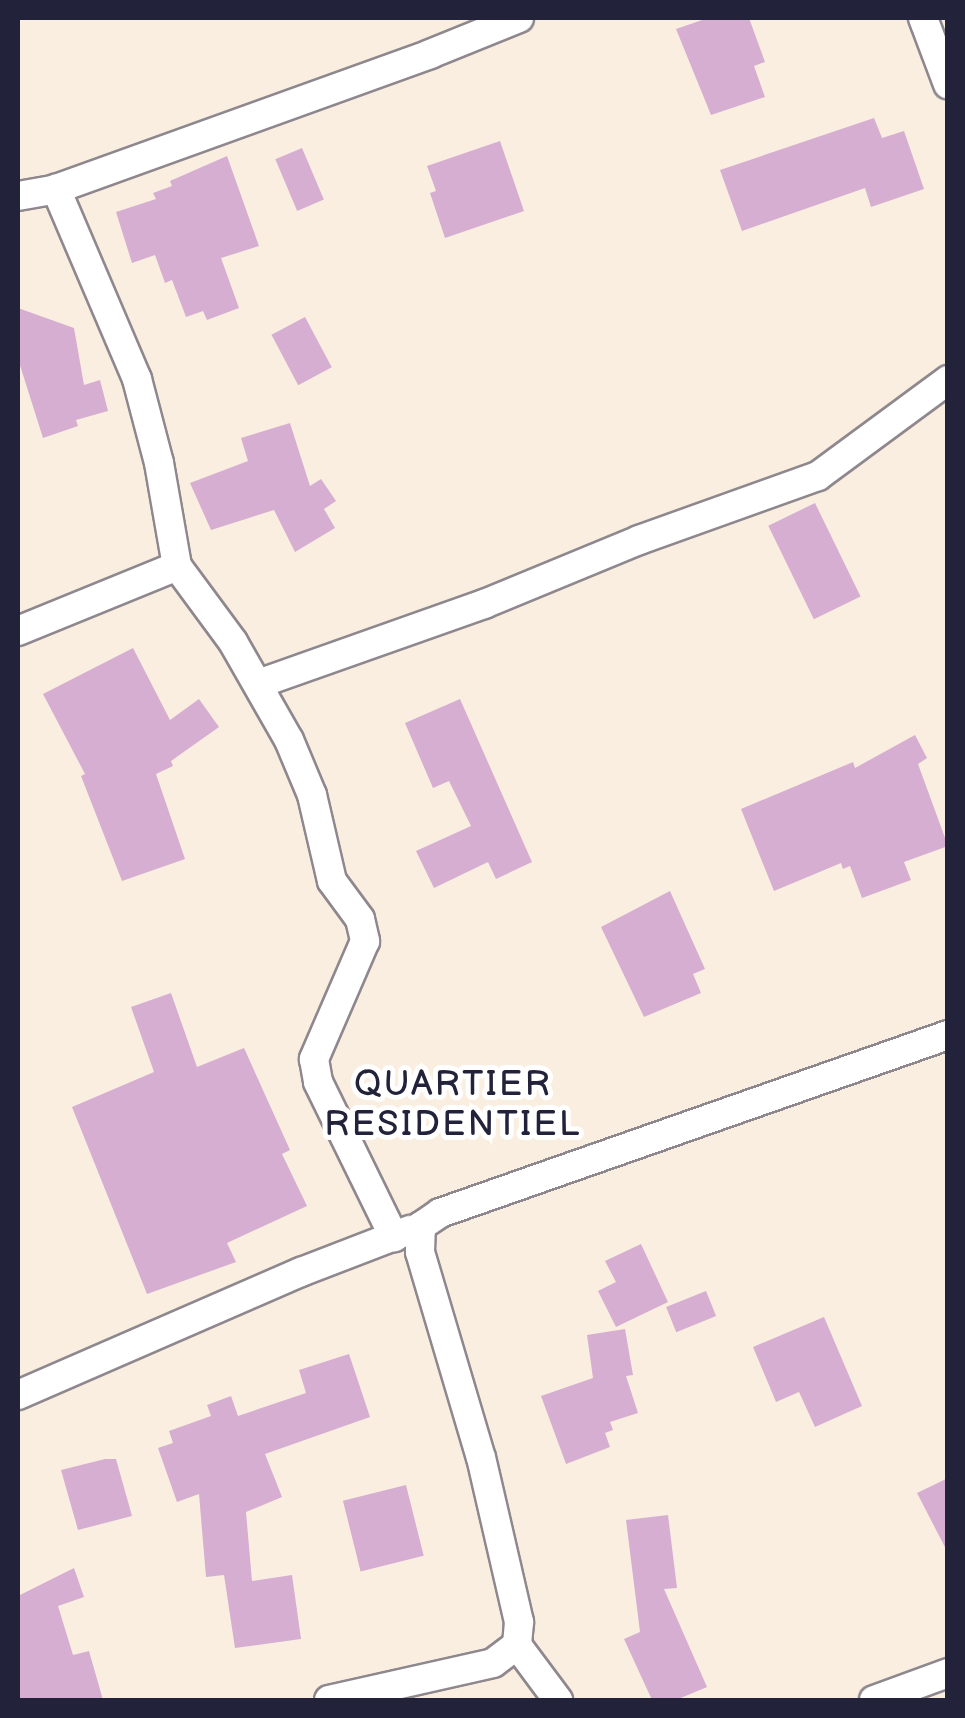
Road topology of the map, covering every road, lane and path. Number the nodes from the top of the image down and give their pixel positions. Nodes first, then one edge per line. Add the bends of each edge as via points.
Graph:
1 (518, 18) edge
2 (923, 18) edge
3 (948, 84) edge
4 (56, 189) junction
5 (18, 196) edge
6 (948, 380) edge
7 (178, 566) junction
8 (18, 631) edge
9 (258, 684) junction
10 (948, 1035) edge
11 (421, 1226) junction
12 (394, 1237) junction
13 (18, 1395) edge
14 (517, 1645) junction
15 (948, 1673) edge
16 (329, 1700) edge
17 (558, 1700) edge
18 (874, 1700) edge

1 - 4 street
2 - 3 street
4 - 5 street
4 - 7 street via 136,380
6 - 9 street via 818,476
7 - 8 street
7 - 9 street
9 - 12 street via 312,795 332,881 360,920 364,941 314,1059 318,1082
10 - 11 street via 440,1213
11 - 12 street
11 - 14 street via 420,1252 481,1458 519,1622
12 - 13 street
14 - 16 street via 493,1663
14 - 17 street
15 - 18 street

